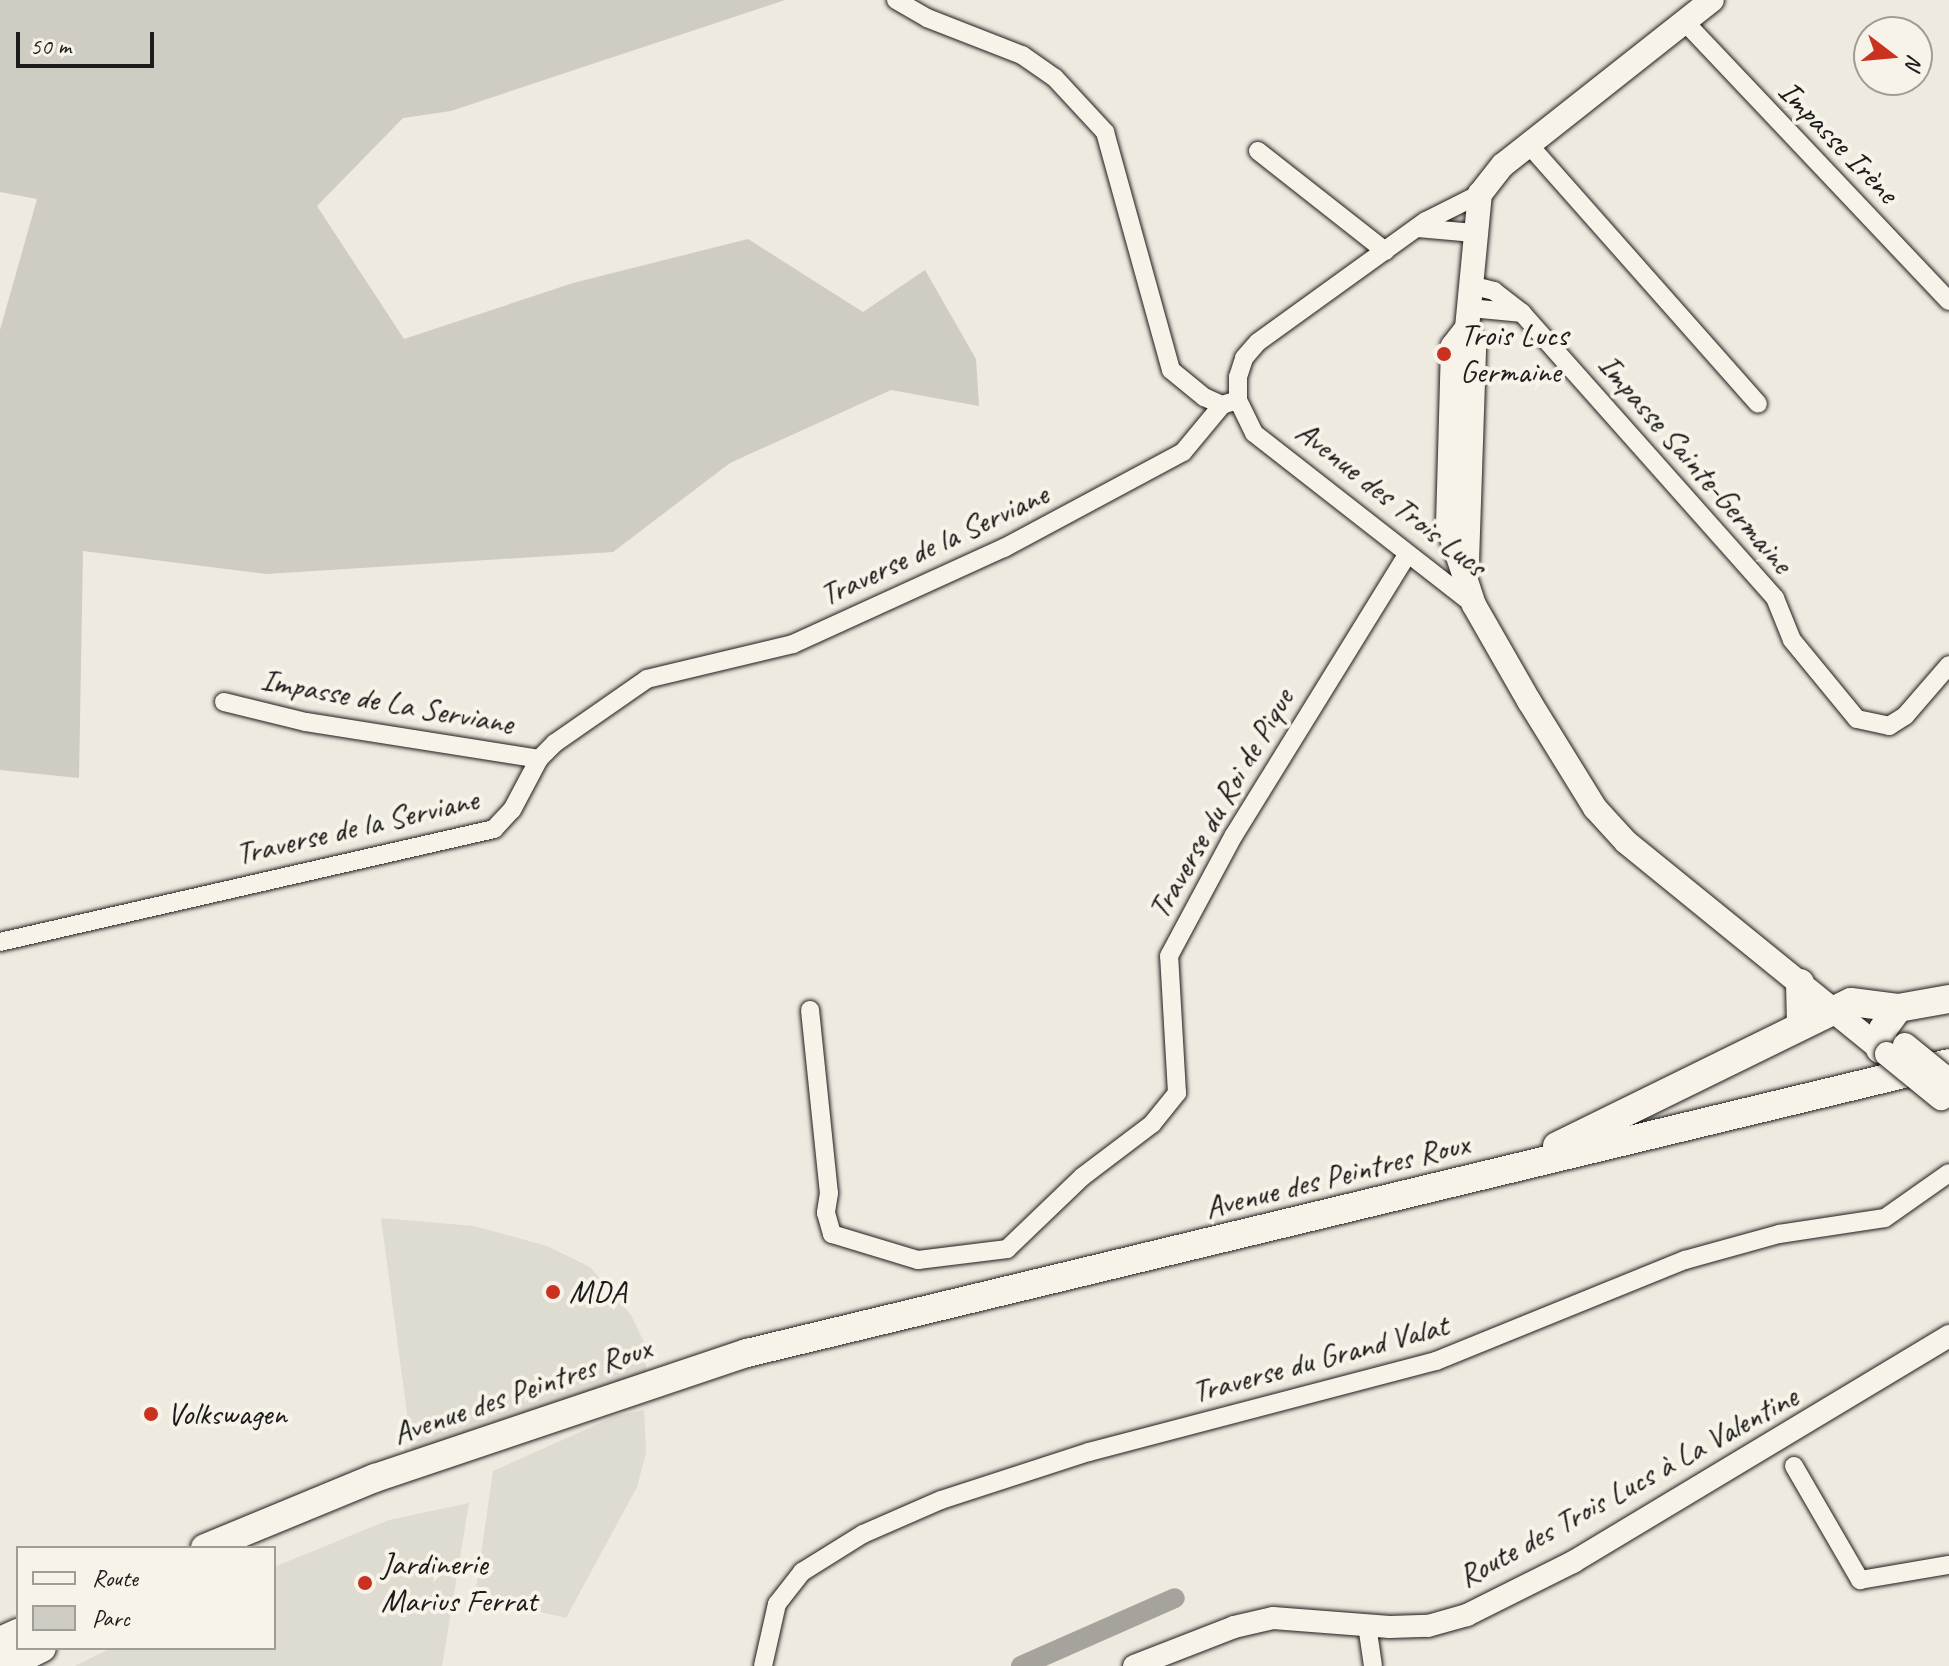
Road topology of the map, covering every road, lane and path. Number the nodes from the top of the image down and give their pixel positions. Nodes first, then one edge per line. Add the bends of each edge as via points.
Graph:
1 (896, 0) edge
2 (1712, 0) edge
3 (1685, 22) junction
4 (1258, 151) dead end
5 (1524, 151) junction
6 (1477, 214) junction
7 (1418, 228) junction
8 (1385, 251) junction
9 (1949, 301) edge
10 (1469, 307) junction
11 (1230, 403) junction
12 (1758, 404) dead end
13 (1407, 555) junction
14 (1474, 605) junction
15 (1949, 665) edge
16 (224, 702) dead end
17 (539, 759) junction
18 (0, 942) edge
19 (1800, 983) junction
20 (1949, 999) edge
21 (1840, 1006) junction
22 (810, 1010) dead end
23 (1801, 1023) junction
24 (1891, 1037) junction
25 (1949, 1063) edge
26 (1947, 1089) edge
27 (1821, 1096) junction
28 (1534, 1161) junction
29 (1949, 1173) edge
30 (871, 1325) junction
31 (1949, 1336) edge
32 (1794, 1466) dead end
33 (210, 1546) edge
34 (250, 1546) edge
35 (1949, 1565) edge
36 (1367, 1625) junction
37 (38, 1650) edge
38 (6, 1666) edge
39 (763, 1666) edge
40 (1134, 1666) edge
41 (1373, 1666) edge

1 - 11 street via 927,18 1022,55 1055,78 1105,132 1162,351 1171,370
2 - 3 main road
3 - 5 main road
3 - 9 street, Impasse Irène
4 - 8 street
5 - 6 main road
5 - 12 street
6 - 7 street
6 - 7 street
6 - 10 main road
7 - 8 street
8 - 11 street via 1258,342 1244,358
10 - 14 main road via 1474,346 1468,580
10 - 15 street, Impasse Sainte-Germaine via 1522,313 1775,598 1792,640 1857,719 1889,726 1905,716
11 - 13 street, Avenue des Trois Lucs via 1254,433
11 - 17 street, Traverse de la Serviane via 1183,452 1138,480 793,644 647,679
13 - 14 street, Avenue des Trois Lucs
13 - 22 street, Traverse du Roi de Pique via 1234,835 1169,956 1177,1093 1152,1124 1082,1177 1007,1249 918,1260 832,1234
14 - 19 main road, Avenue des Trois Lucs via 1595,808 1626,842
16 - 17 street, Impasse de La Serviane via 306,722
17 - 18 street, Traverse de la Serviane via 512,810 494,829
19 - 21 main road, Avenue des Trois Lucs
19 - 23 main road
20 - 24 main road
21 - 23 main road
21 - 24 main road
21 - 24 main road, Avenue des Trois Lucs
23 - 28 main road
24 - 26 main road, Avenue des Trois Lucs, bridge
25 - 27 main road, Avenue des Peintres Roux
26 - 27 main road, Avenue des Peintres Roux
27 - 28 main road, Avenue des Peintres Roux
28 - 30 main road, Avenue des Peintres Roux
29 - 39 street, Traverse du Grand Valat via 1885,1218 1779,1234 1685,1260 1436,1361 1089,1452 941,1500 863,1534 802,1572 777,1604
30 - 33 main road, Avenue des Peintres Roux via 678,1373 375,1478
30 - 34 main road, Avenue des Peintres Roux via 563,1427
31 - 36 street, Route des Trois Lucs à La Valentine via 1546,1575 1446,1622
32 - 35 street via 1860,1580
36 - 40 street, Route des Trois Lucs à La Valentine via 1273,1618 1234,1627
36 - 41 street
37 - 38 main road

